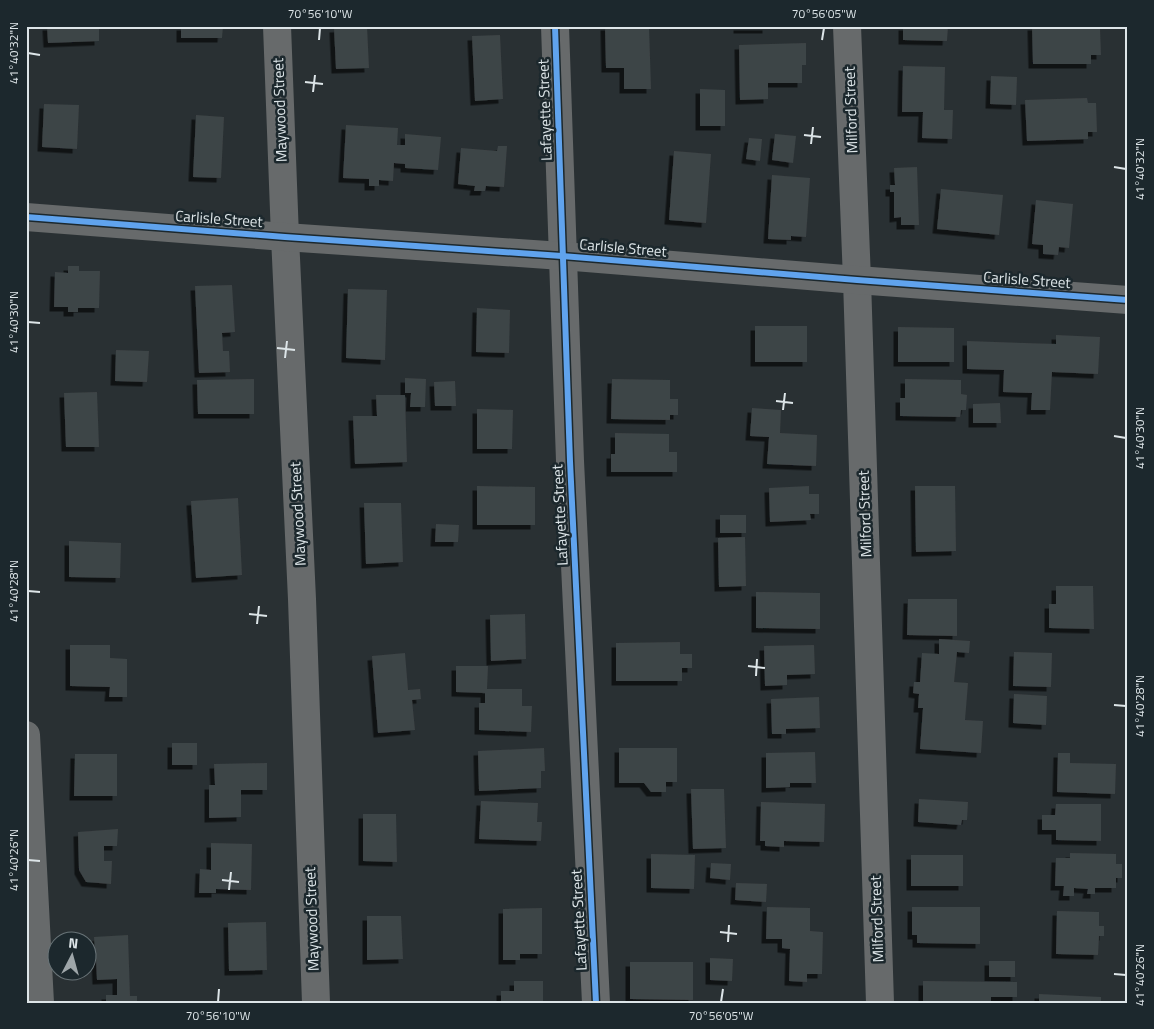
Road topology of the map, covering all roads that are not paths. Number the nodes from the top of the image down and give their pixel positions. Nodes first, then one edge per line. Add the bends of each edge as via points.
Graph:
1 (277, 26) edge
2 (555, 26) edge
3 (847, 26) edge
4 (26, 217) edge
5 (284, 237) junction
6 (562, 256) junction
7 (857, 280) junction
8 (1128, 300) edge
9 (26, 735) edge
10 (40, 1003) edge
11 (316, 1003) edge
12 (596, 1003) edge
13 (880, 1003) edge

1 - 5 street, Maywood Street
2 - 6 street, Lafayette Street
3 - 7 street, Milford Street
4 - 5 street, Carlisle Street
5 - 6 street, Carlisle Street
5 - 11 street, Maywood Street
6 - 7 street, Carlisle Street
6 - 12 street, Lafayette Street
7 - 8 street, Carlisle Street
7 - 13 street, Milford Street
9 - 10 street

